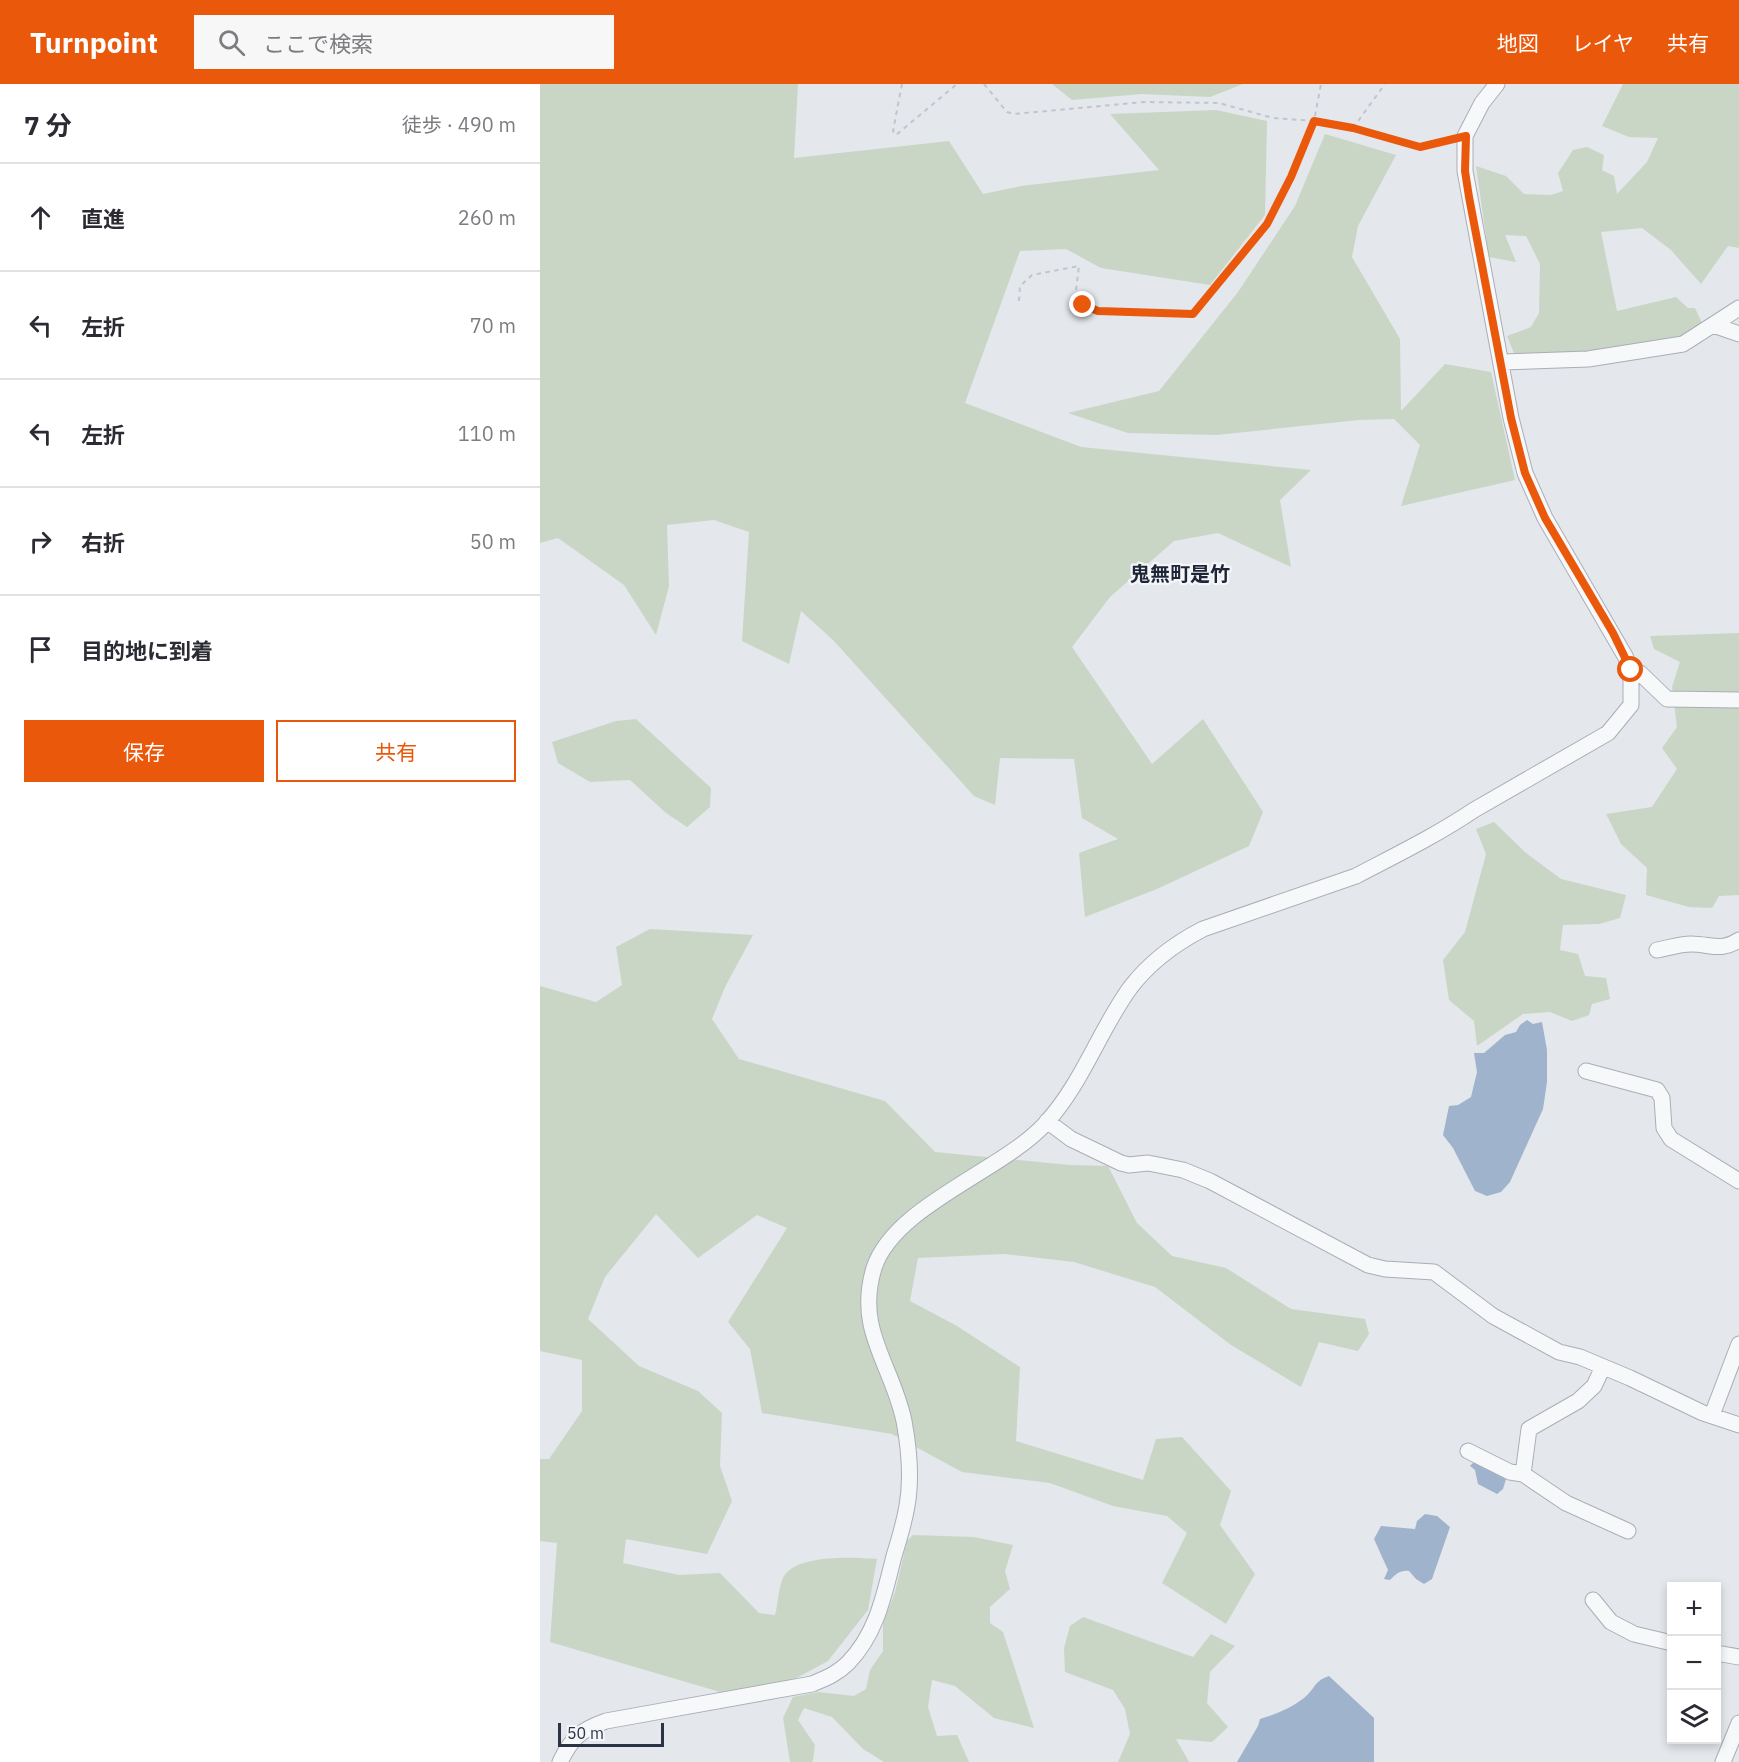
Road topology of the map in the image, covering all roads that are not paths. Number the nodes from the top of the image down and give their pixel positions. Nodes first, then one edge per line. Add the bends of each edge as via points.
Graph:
1 (1497, 84) edge
2 (1739, 308) edge
3 (1713, 325) junction
4 (1739, 334) edge
5 (1501, 362) junction
6 (1631, 670) junction
7 (1739, 700) edge
8 (1739, 940) edge
9 (1657, 950) dead end
10 (1586, 1071) dead end
11 (1047, 1121) junction
12 (1739, 1181) edge
13 (1739, 1344) edge
14 (1603, 1367) junction
15 (1712, 1415) junction
16 (1739, 1425) edge
17 (1468, 1451) dead end
18 (1523, 1474) junction
19 (1628, 1531) dead end
20 (1593, 1600) dead end
21 (1667, 1642) edge
22 (1721, 1654) edge
23 (1739, 1657) edge
24 (1739, 1723) edge
25 (560, 1762) edge
26 (1723, 1762) edge

1 - 5 street via 1482,103 1466,136 1465,171
2 - 3 street
3 - 4 street
3 - 5 street via 1683,344 1588,359
5 - 6 street via 1525,473 1545,518
6 - 7 street via 1640,673 1667,699
6 - 11 street via 1631,705 1608,733 1356,876 1203,929 1160,957 1131,987 1059,1108
8 - 9 street via 1730,946 1691,944
10 - 12 street via 1657,1090 1662,1098 1664,1128 1671,1139
11 - 14 street via 1071,1139 1121,1163 1166,1165 1210,1181 1368,1265 1434,1272 1494,1316 1559,1352
11 - 25 street via 1025,1142 915,1216 893,1235 875,1264 868,1314 903,1418 909,1476 908,1505 889,1578 878,1617 866,1640 834,1675 812,1684 606,1721 586,1728 569,1743
13 - 15 street
14 - 15 street
14 - 18 street via 1594,1386 1578,1401 1529,1429
15 - 16 street
17 - 18 street via 1510,1472
18 - 19 street via 1566,1503
20 - 21 street via 1611,1623 1634,1634
22 - 23 street
24 - 26 street

